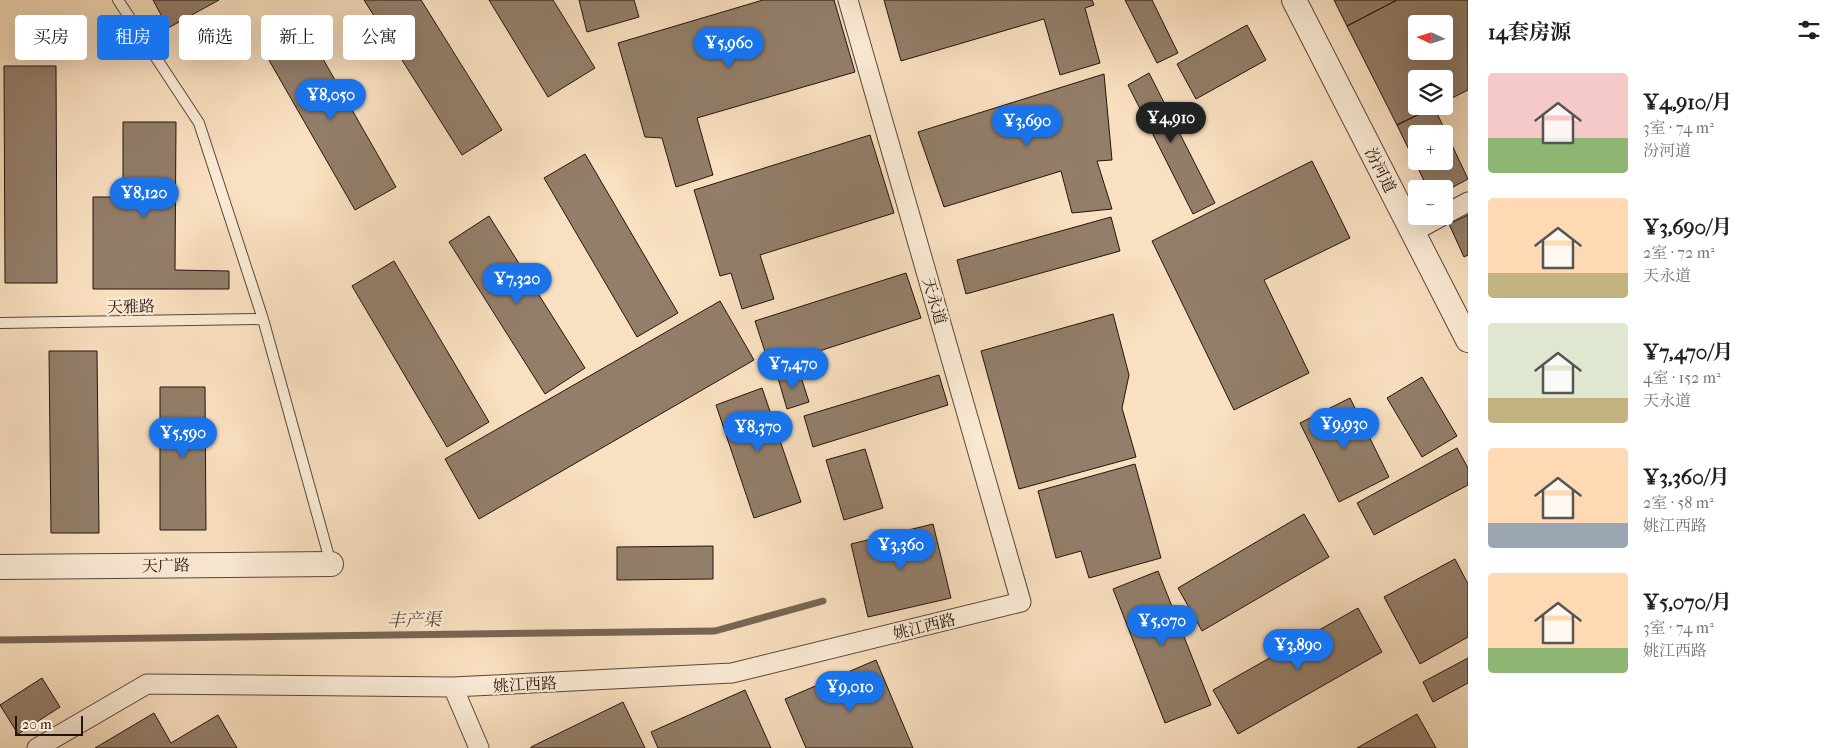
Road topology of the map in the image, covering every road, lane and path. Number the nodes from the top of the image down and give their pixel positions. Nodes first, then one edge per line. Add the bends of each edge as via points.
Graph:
1 (118, 0) edge
2 (848, 0) edge
3 (1294, 0) edge
4 (1468, 202) edge
5 (1453, 210) edge
6 (1426, 225) edge
7 (1413, 232) junction
8 (263, 319) junction
9 (0, 323) edge
10 (1468, 340) edge
11 (332, 564) joint
12 (0, 567) edge
13 (1021, 602) joint
14 (453, 687) junction
15 (37, 748) edge
16 (479, 748) edge

1 - 8 lane via 199,123
2 - 13 street, 天永道
3 - 7 street, 汾河道
4 - 5 street
6 - 7 street
7 - 10 street, 汾河道
8 - 9 lane, 天雅路
8 - 11 lane
11 - 12 street, 天广路
13 - 14 street, 姚江西路 via 732,673
14 - 15 street, 姚江西路 via 147,684
14 - 16 street

